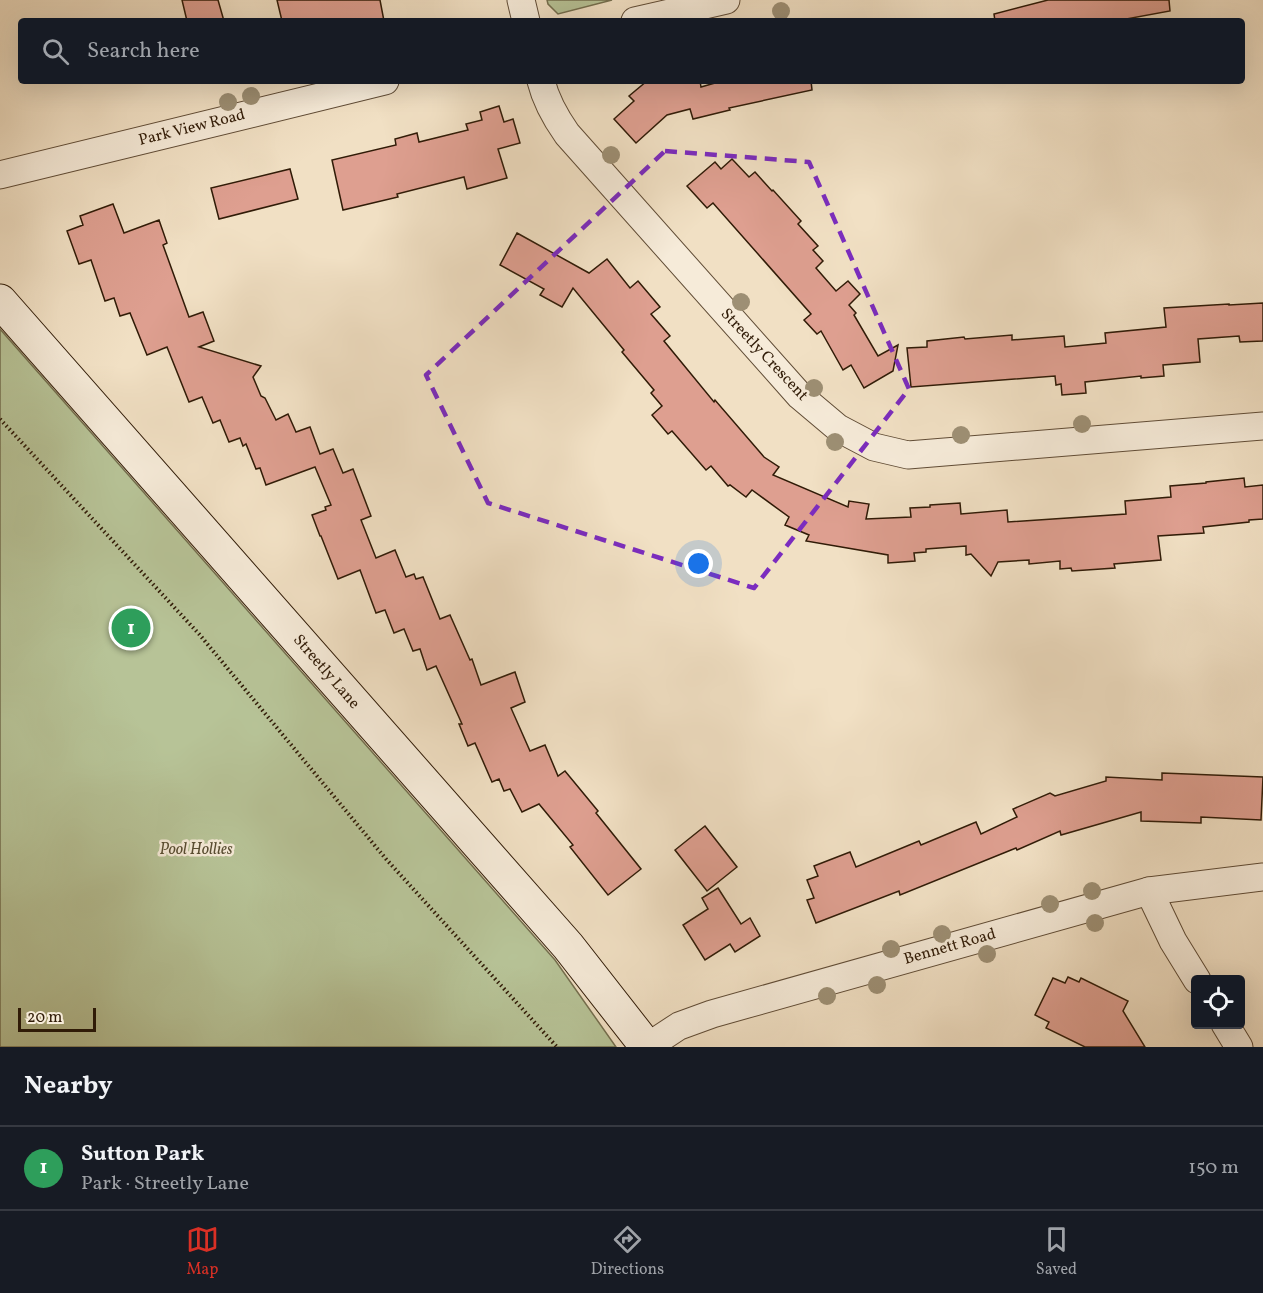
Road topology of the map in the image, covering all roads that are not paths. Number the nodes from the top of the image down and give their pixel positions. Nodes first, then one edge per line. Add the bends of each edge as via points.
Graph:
1 (521, 0) edge
2 (726, 0) edge
3 (525, 18) edge
4 (648, 18) edge
5 (373, 84) edge
6 (542, 84) edge
7 (0, 175) edge
8 (0, 301) edge
9 (1263, 426) edge
10 (1263, 877) edge
11 (1149, 891) junction
12 (1194, 975) edge
13 (1228, 1029) edge
14 (647, 1047) edge
15 (1239, 1047) edge

1 - 3 street
2 - 4 street
5 - 7 street, Park View Road
6 - 9 street, Streetly Crescent via 554,115 567,134 792,388 838,428 874,447 908,455
8 - 14 main road, Streetly Lane via 560,937
10 - 11 street, Bennett Road
11 - 12 street
11 - 14 street, Bennett Road via 712,1014 680,1026
13 - 15 street

